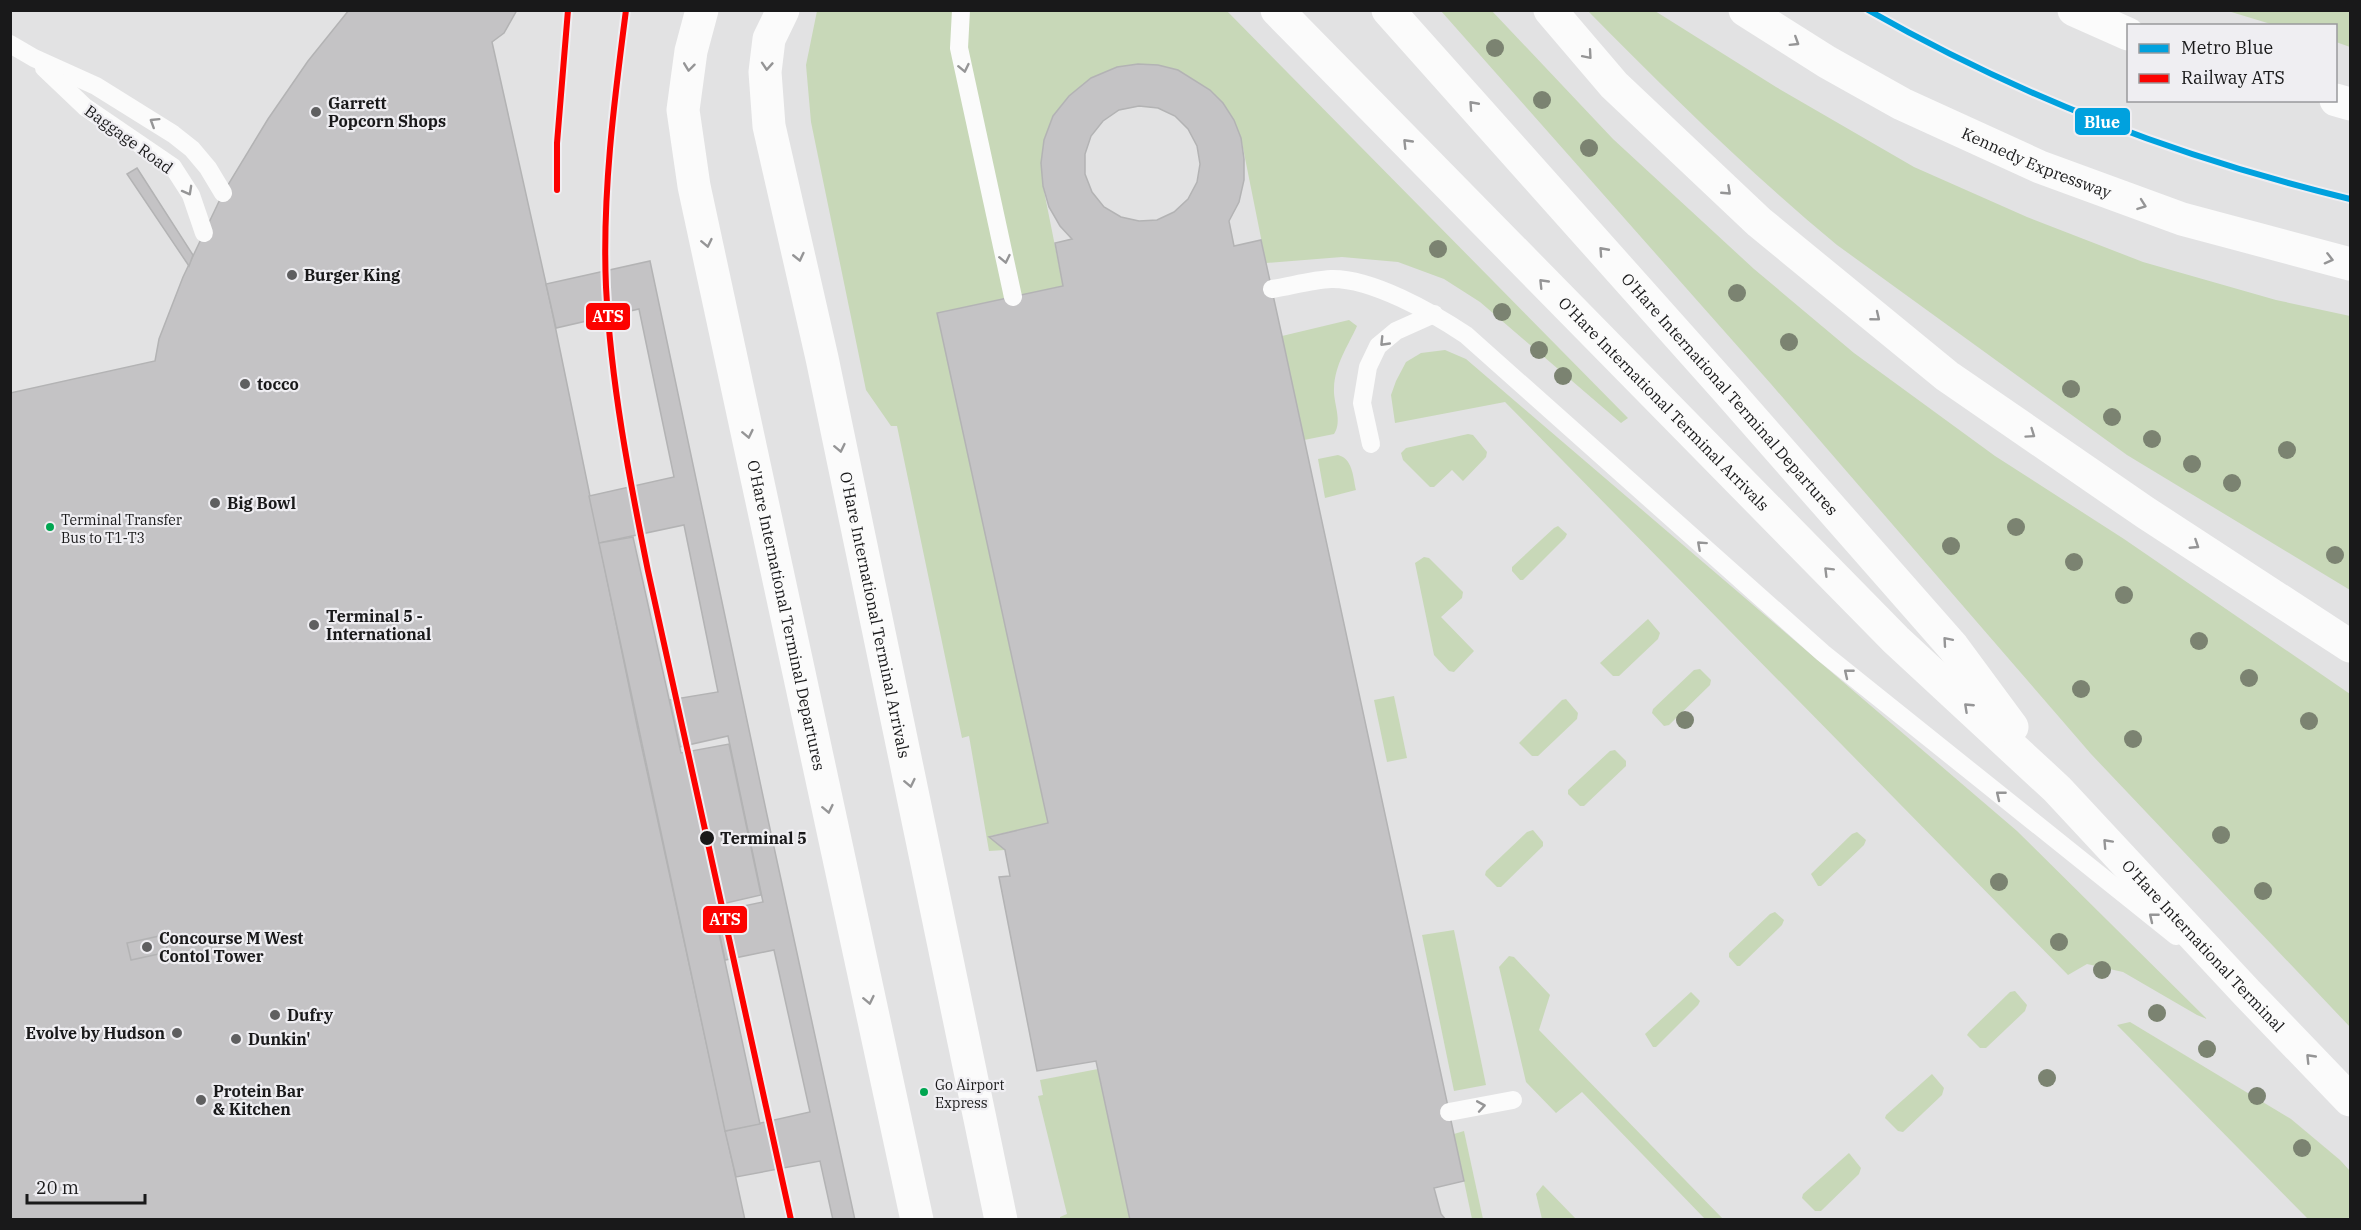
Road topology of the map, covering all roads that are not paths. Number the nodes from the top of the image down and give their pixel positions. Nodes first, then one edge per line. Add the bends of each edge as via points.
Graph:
1 (702, 10) edge
2 (783, 10) edge
3 (961, 10) edge
4 (1277, 10) edge
5 (1388, 10) edge
6 (1550, 10) edge
7 (1745, 10) edge
8 (2073, 10) edge
9 (2127, 34) edge
10 (10, 44) edge
11 (34, 58) junction
12 (223, 193) dead end
13 (204, 233) dead end
14 (2350, 264) edge
15 (1272, 289) dead end
16 (1013, 297) dead end
17 (1434, 314) junction
18 (1371, 444) dead end
19 (2350, 646) edge
20 (2057, 789) junction
21 (2247, 993) junction
22 (1513, 1100) dead end
23 (2350, 1100) edge
24 (1449, 1112) dead end
25 (917, 1220) edge
26 (1001, 1220) edge

1 -> 25 main road, O'Hare International Terminal Departures via 691,51 683,110 694,186
2 -> 26 main road, O'Hare International Terminal Arrivals via 769,39 765,72 769,126 822,358
3 -> 16 lane via 959,48
20 -> 4 main road, O'Hare International Terminal Arrivals via 1896,640
20 -> 5 main road, O'Hare International Terminal Departures via 1953,647
6 -> 19 main road via 1614,85 1759,222 1947,376 2146,513
7 -> 14 main road, Kennedy Expressway via 1902,104 2040,166 2182,219
8 - 9 main road
10 - 11 lane, Baggage Road
12 -> 11 lane, Baggage Road via 192,149 173,134 96,86
11 -> 13 lane, Baggage Road via 84,107 173,167 191,195
15 - 17 lane via 1332,279 1364,284
17 -> 18 lane via 1396,331 1378,346 1368,368 1362,403
21 -> 17 lane via 1823,653 1466,335
21 -> 20 main road, O'Hare International Terminal
23 -> 21 main road, O'Hare International Terminal
24 -> 22 lane

